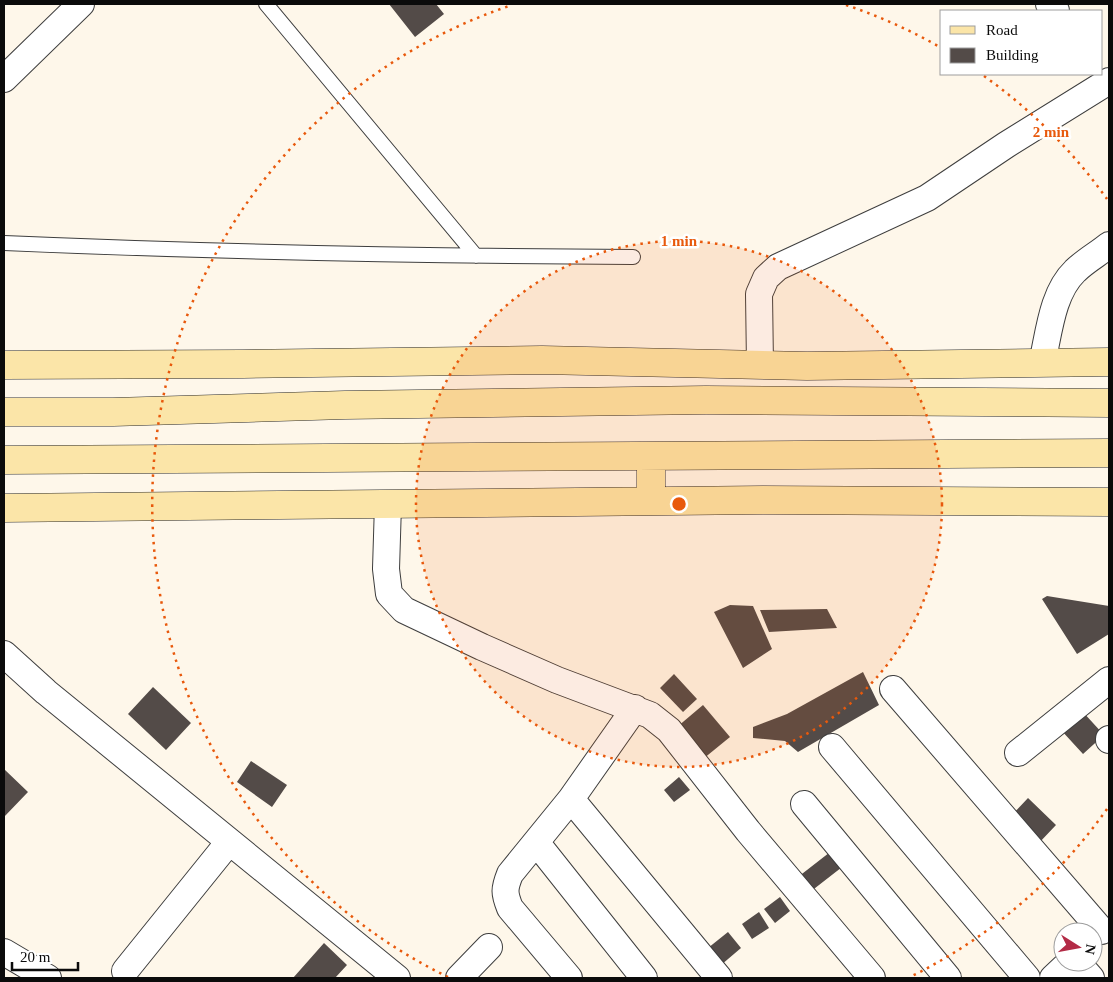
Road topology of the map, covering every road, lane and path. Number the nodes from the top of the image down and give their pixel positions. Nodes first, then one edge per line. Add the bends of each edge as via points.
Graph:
1 (81, 4) edge
2 (266, 4) edge
3 (4, 78) edge
4 (1109, 81) edge
5 (4, 244) edge
6 (1109, 245) edge
7 (476, 256) junction
8 (632, 257) dead end
9 (1109, 362) edge
10 (1042, 363) junction
11 (4, 365) edge
12 (769, 365) junction
13 (779, 401) junction
14 (1109, 403) edge
15 (4, 412) edge
16 (1109, 453) edge
17 (651, 456) junction
18 (4, 460) edge
19 (652, 501) junction
20 (1109, 502) edge
21 (388, 504) junction
22 (4, 508) edge
23 (4, 654) edge
24 (1109, 680) edge
25 (893, 689) dead end
26 (635, 708) junction
27 (832, 747) dead end
28 (1018, 753) dead end
29 (570, 799) junction
30 (804, 804) dead end
31 (229, 842) junction
32 (536, 842) junction
33 (1092, 922) edge
34 (489, 947) dead end
35 (4, 952) edge
36 (125, 970) dead end
37 (48, 978) edge
38 (397, 978) edge
39 (459, 978) edge
40 (568, 978) edge
41 (644, 978) edge
42 (719, 978) edge
43 (872, 978) edge
44 (948, 978) edge
45 (1027, 978) edge

1 - 3 street
2 - 7 lane
4 - 12 street via 927,198 778,267 766,278 759,294
5 - 7 lane
6 - 10 street via 1074,272 1064,286 1056,304
7 - 8 lane
9 - 10 main road
10 - 12 main road
11 - 12 main road via 542,360
12 - 13 main road
13 - 14 main road
13 - 15 main road
16 - 17 main road
17 - 18 main road
17 - 19 main road
19 - 20 main road
19 - 21 main road
21 - 22 main road
21 - 26 street via 386,569 389,594 404,610 498,655
23 - 31 street
24 - 28 street
25 - 33 street
26 - 29 street
26 - 43 street via 669,730 748,831
27 - 45 street
29 - 32 street
29 - 42 street
30 - 44 street
31 - 36 street
31 - 38 street
32 - 40 street via 510,874 505,896 510,908
32 - 41 street
34 - 39 street
35 - 37 street

